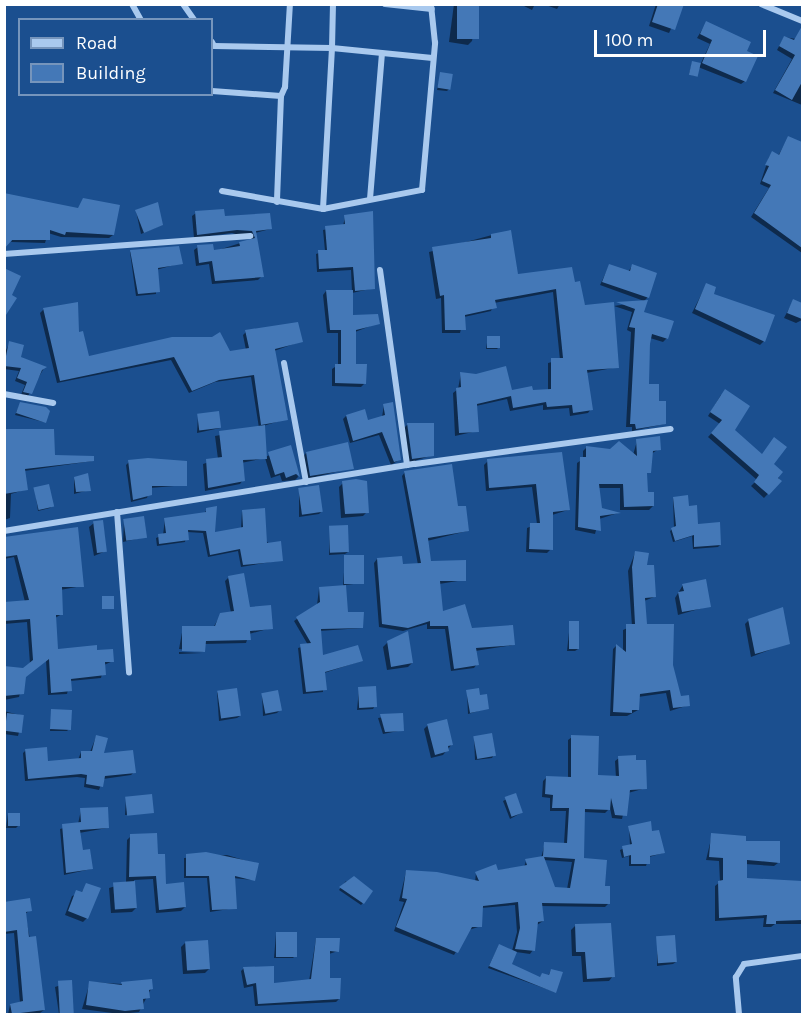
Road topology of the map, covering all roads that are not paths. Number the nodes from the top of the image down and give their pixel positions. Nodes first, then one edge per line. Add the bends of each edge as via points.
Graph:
1 (132, 4) edge
2 (183, 4) edge
3 (290, 4) edge
4 (333, 4) edge
5 (385, 4) edge
6 (761, 4) edge
7 (431, 7) edge
8 (140, 18) edge
9 (193, 18) edge
10 (802, 21) edge
11 (213, 44) edge
12 (332, 48) junction
13 (286, 49) junction
14 (382, 53) junction
15 (434, 58) junction
16 (213, 91) edge
17 (281, 96) junction
18 (222, 191) dead end
19 (370, 199) junction
20 (277, 202) junction
21 (322, 209) junction
22 (250, 236) dead end
23 (4, 254) edge
24 (380, 270) dead end
25 (284, 363) dead end
26 (4, 394) edge
27 (53, 403) dead end
28 (671, 429) dead end
29 (407, 465) junction
30 (306, 482) junction
31 (117, 512) junction
32 (4, 531) edge
33 (129, 673) dead end
34 (802, 956) edge
35 (739, 1014) edge

1 - 8 street
2 - 9 street
3 - 13 street
4 - 12 street
5 - 7 street
6 - 10 street
7 - 15 street
11 - 13 street
12 - 13 street
12 - 14 street
12 - 21 street
13 - 17 street via 285,87
14 - 15 street
14 - 19 street
15 - 19 street via 422,190
16 - 17 street
17 - 20 street
18 - 20 street
19 - 21 street
20 - 21 street
22 - 23 street
24 - 29 street
25 - 30 street
26 - 27 street
28 - 29 street
29 - 30 street
30 - 31 street
31 - 32 street
31 - 33 street
34 - 35 street via 744,964 736,977

